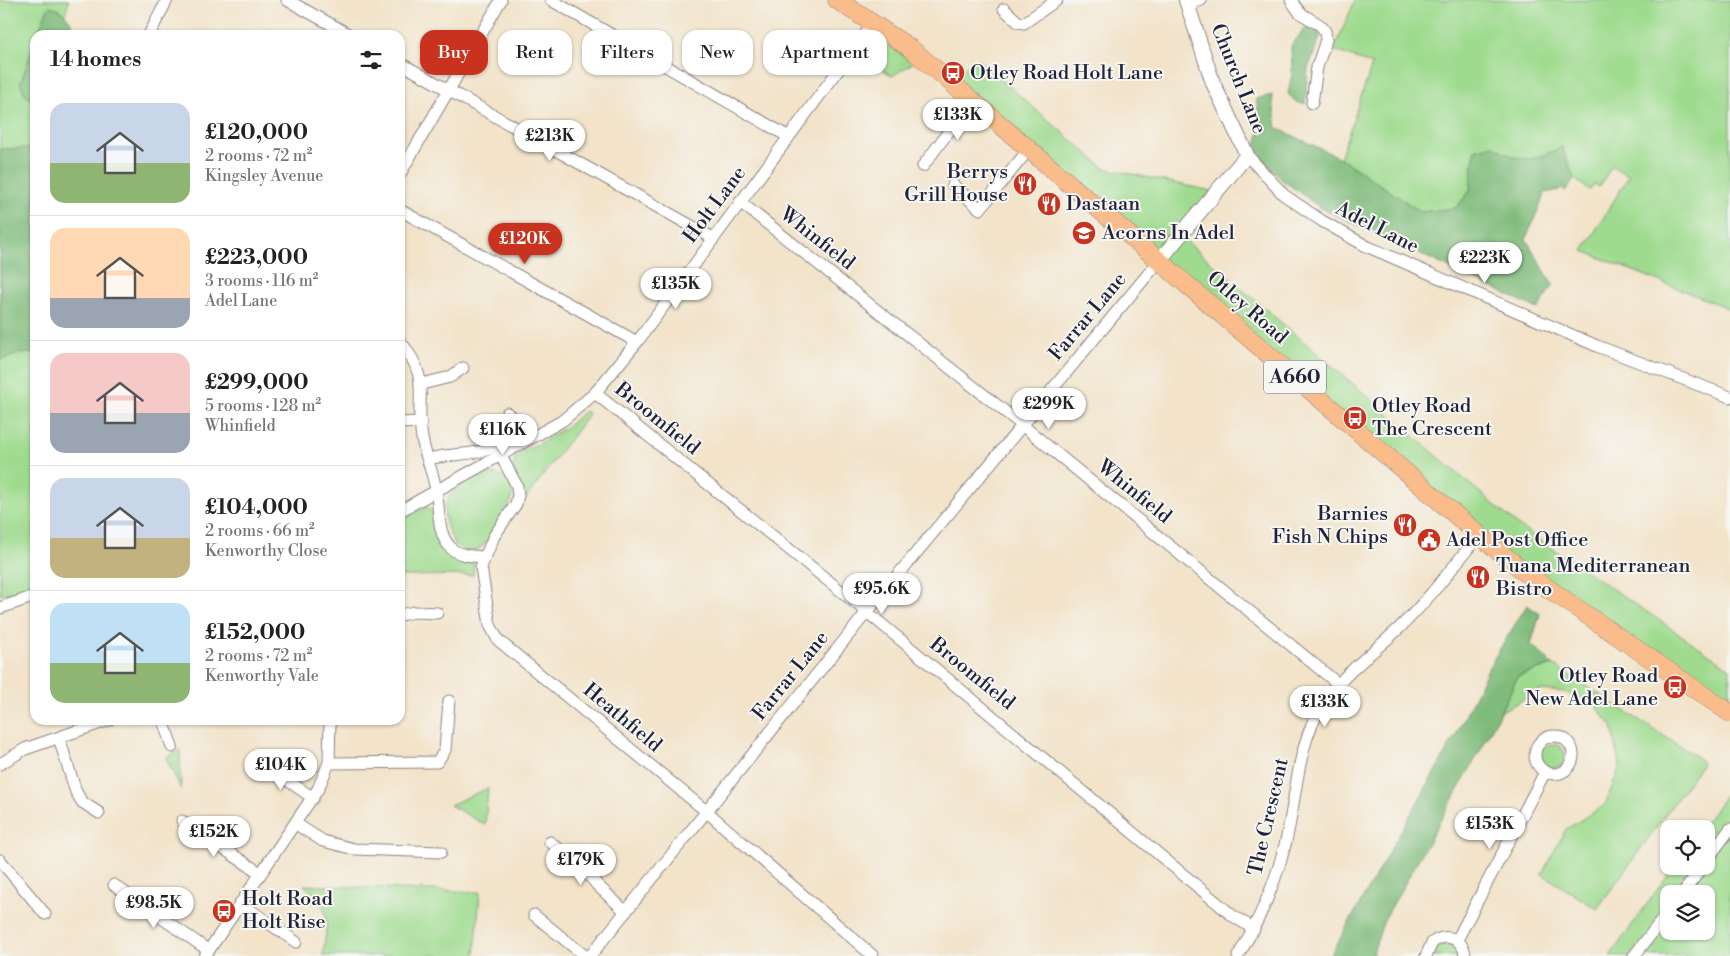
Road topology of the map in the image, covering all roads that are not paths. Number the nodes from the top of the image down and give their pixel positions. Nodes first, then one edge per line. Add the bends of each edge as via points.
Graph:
1 (167, 0) edge
2 (287, 0) edge
3 (501, 0) edge
4 (551, 0) edge
5 (837, 0) edge
6 (1057, 0) edge
7 (1201, 0) edge
8 (1291, 0) edge
9 (1187, 2) edge
10 (1004, 10) dead end
11 (874, 22) junction
12 (152, 30) edge
13 (341, 30) edge
14 (405, 66) edge
15 (448, 90) junction
16 (972, 100) junction
17 (1312, 103) dead end
18 (789, 137) junction
19 (1030, 148) junction
20 (1247, 155) junction
21 (405, 165) edge
22 (923, 166) dead end
23 (953, 185) dead end
24 (740, 202) junction
25 (405, 213) edge
26 (713, 238) junction
27 (1160, 261) junction
28 (637, 342) junction
29 (405, 348) edge
30 (463, 368) dead end
31 (422, 384) junction
32 (595, 393) junction
33 (1730, 397) edge
34 (507, 413) dead end
35 (421, 422) junction
36 (405, 423) edge
37 (1022, 424) junction
38 (501, 456) junction
39 (428, 458) junction
40 (436, 490) junction
41 (405, 508) edge
42 (1479, 535) junction
43 (484, 558) junction
44 (30, 598) edge
45 (0, 608) edge
46 (867, 612) junction
47 (437, 613) dead end
48 (405, 615) edge
49 (1337, 684) junction
50 (449, 701) dead end
51 (1730, 713) edge
52 (93, 725) edge
53 (166, 725) edge
54 (330, 725) edge
55 (59, 738) junction
56 (172, 746) dead end
57 (2, 758) edge
58 (329, 763) junction
59 (264, 764) dead end
60 (1545, 772) dead end
61 (313, 798) junction
62 (706, 811) junction
63 (99, 813) dead end
64 (182, 821) dead end
65 (296, 824) junction
66 (1730, 829) edge
67 (550, 842) dead end
68 (1715, 849) edge
69 (441, 852) dead end
70 (0, 860) edge
71 (260, 873) junction
72 (114, 885) dead end
73 (240, 903) junction
74 (626, 912) junction
75 (45, 914) dead end
76 (534, 915) dead end
77 (1660, 923) edge
78 (1254, 929) junction
79 (1457, 940) junction
80 (296, 942) dead end
81 (206, 953) edge
82 (585, 956) edge
83 (590, 956) edge
84 (873, 956) edge
85 (1238, 956) edge
86 (1426, 956) edge
87 (1465, 956) edge
88 (1634, 956) edge

1 - 12 street
2 - 13 street
3 - 15 street
4 - 18 street
5 - 11 highway, Otley Road / A660
6 - 10 street via 1024,23
7 - 9 street
8 - 17 street via 1300,13 1320,25 1325,32
9 - 20 street, Church Lane via 1213,83
11 - 16 highway, Otley Road / A660
11 - 18 street, Holt Lane
14 - 15 street
15 - 21 street
15 - 26 street
16 - 19 highway, Otley Road / A660
16 - 22 street
18 - 24 street, Holt Lane
19 - 23 street via 980,209
19 - 27 highway, Otley Road / A660
20 - 27 street, Church Lane
20 - 33 street, Adel Lane via 1284,195 1366,246 1597,346
24 - 26 street, Holt Lane
24 - 37 street, Whinfield
25 - 28 street
26 - 28 street, Holt Lane
27 - 37 street, Farrar Lane
27 - 42 highway, Otley Road / A660
28 - 32 street, Holt Lane
29 - 31 street via 414,360
30 - 31 street via 450,377
31 - 35 street
32 - 38 street, Holt Lane via 562,421
32 - 46 street, Broomfield
34 - 39 street via 520,423 508,438 483,452
35 - 36 street
35 - 39 street
37 - 46 street, Farrar Lane
37 - 49 street, Whinfield
38 - 40 street, Holt Lane
38 - 43 street, Heathfield via 517,486 518,495 516,504 494,536
39 - 40 street
40 - 41 street, Holt Lane
40 - 43 street via 440,525 451,548 462,554
42 - 49 street, The Crescent via 1426,600
42 - 51 highway, Otley Road / A660 via 1527,574
43 - 62 street, Heathfield via 481,567 490,625 498,640
44 - 45 street
46 - 62 street, Farrar Lane
46 - 78 street, Broomfield via 1232,916
47 - 48 street
49 - 78 street, The Crescent via 1318,713 1305,742 1285,845 1272,889
50 - 58 street via 445,750 437,762
52 - 55 street
53 - 56 street
54 - 58 street
55 - 57 street
55 - 63 street via 79,798
58 - 61 street
59 - 61 street
60 - 79 street
61 - 65 street
62 - 74 street, Farrar Lane
62 - 84 street, Heathfield
64 - 71 street
65 - 69 street via 323,841 354,849
65 - 71 street
66 - 68 street
67 - 74 street via 585,870 597,886
70 - 75 street
71 - 73 street
72 - 81 street
73 - 80 street
73 - 81 street
74 - 83 street, Farrar Lane
76 - 82 street
77 - 88 street
78 - 85 street, The Crescent
79 - 86 street via 1447,937 1436,939
79 - 87 street via 1462,944

